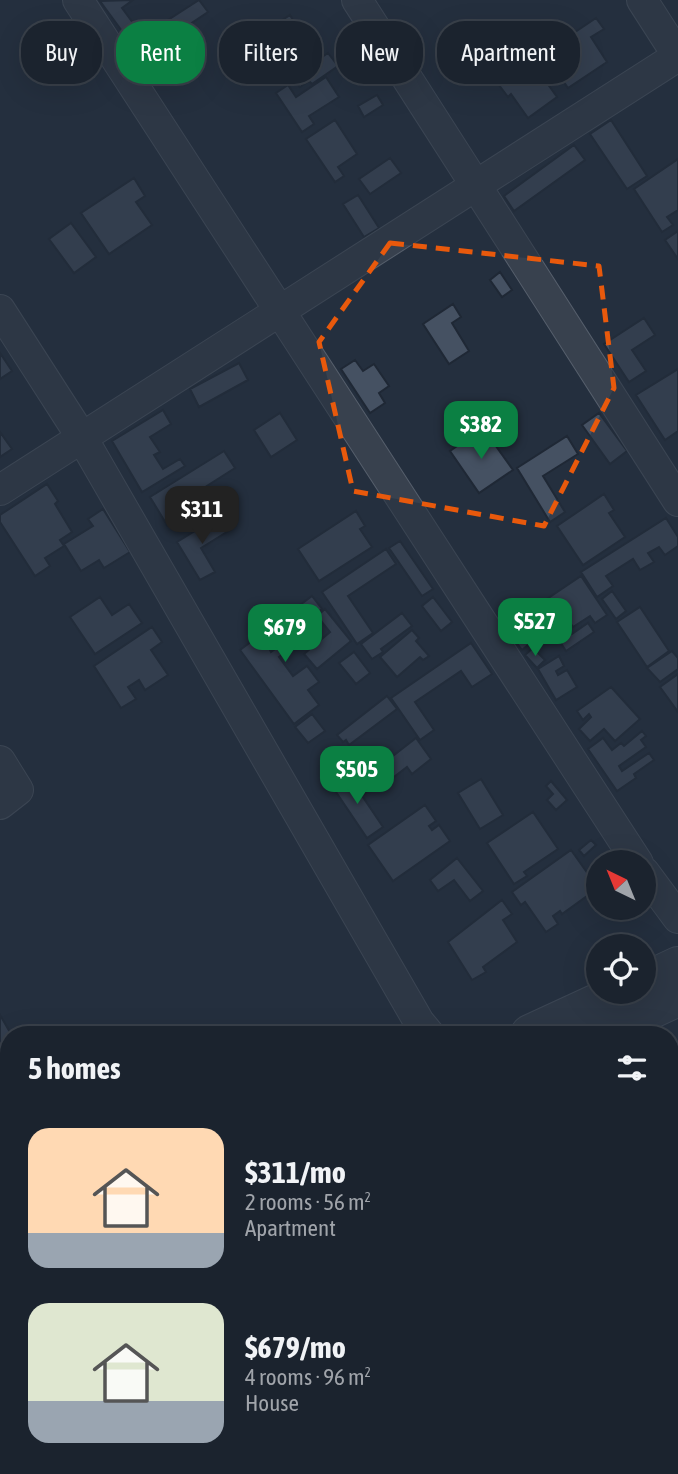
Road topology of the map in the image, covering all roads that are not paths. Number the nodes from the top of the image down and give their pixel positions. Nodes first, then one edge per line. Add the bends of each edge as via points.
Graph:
1 (78, 0) edge
2 (357, 0) edge
3 (642, 0) edge
4 (678, 56) edge
5 (476, 186) junction
6 (0, 310) edge
7 (280, 312) junction
8 (81, 436) junction
9 (0, 490) edge
10 (678, 501) edge
11 (0, 761) edge
12 (0, 804) edge
13 (630, 850) edge
14 (656, 888) edge
15 (678, 918) edge
16 (678, 966) edge
17 (656, 976) edge
18 (678, 997) edge
19 (595, 1004) edge
20 (422, 1026) edge
21 (547, 1026) edge
22 (615, 1026) edge

1 - 7 street
2 - 5 street
3 - 4 street
4 - 5 street
5 - 7 street
5 - 10 street
6 - 8 street
7 - 8 street
7 - 13 street
8 - 9 street
8 - 20 street
11 - 12 street via 18,790
14 - 15 street
16 - 17 street
18 - 22 street
19 - 21 street

